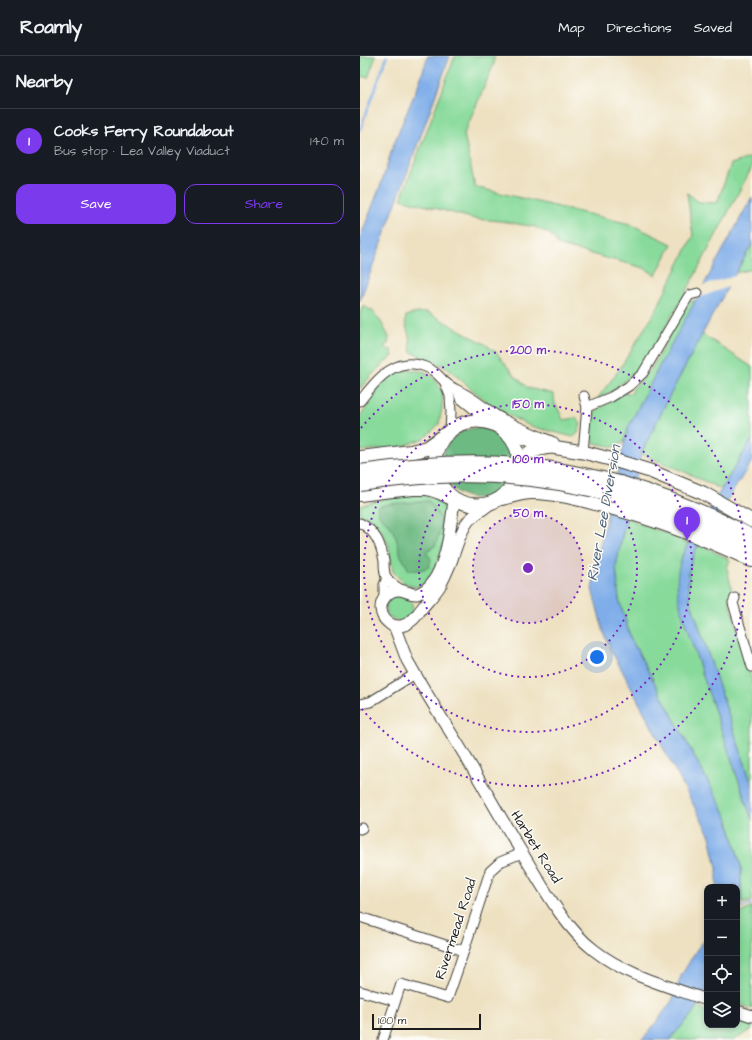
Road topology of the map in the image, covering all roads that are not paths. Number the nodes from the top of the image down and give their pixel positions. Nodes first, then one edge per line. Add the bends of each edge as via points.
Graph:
1 (698, 293) dead end
2 (445, 383) junction
3 (458, 391) junction
4 (584, 396) dead end
5 (360, 401) edge
6 (587, 407) junction
7 (491, 424) junction
8 (504, 431) junction
9 (449, 432) junction
10 (552, 447) junction
11 (580, 451) junction
12 (360, 458) edge
13 (519, 470) junction
14 (360, 472) edge
15 (360, 484) edge
16 (360, 494) edge
17 (452, 498) junction
18 (496, 501) junction
19 (752, 521) edge
20 (360, 523) edge
21 (752, 537) edge
22 (752, 549) edge
23 (752, 560) edge
24 (387, 578) junction
25 (406, 592) junction
26 (735, 598) dead end
27 (384, 599) junction
28 (411, 621) junction
29 (390, 624) junction
30 (401, 644) junction
31 (752, 667) edge
32 (415, 674) junction
33 (360, 704) edge
34 (522, 854) junction
35 (360, 918) edge
36 (464, 951) junction
37 (360, 991) edge
38 (704, 998) edge
39 (395, 1001) junction
40 (740, 1012) edge
41 (752, 1016) edge
42 (384, 1040) edge

1 - 6 street via 688,297 643,373 611,398
2 - 3 street
2 - 5 street via 423,366 400,365 392,368 375,382
2 - 9 street via 452,412
3 - 7 street via 460,398
3 - 11 street via 509,422
4 - 6 street
6 - 11 street
7 - 8 main road
7 - 9 main road via 481,421 466,422
8 - 10 main road
8 - 13 main road via 516,447
9 - 12 highway via 427,448
9 - 17 main road via 437,449 435,471 439,483
10 - 11 main road
10 - 13 main road via 529,453
11 - 19 main road via 650,472 703,493
13 - 18 main road via 509,491
14 - 21 highway, bridge via 400,466 470,463 550,469 640,489 713,517
15 - 22 highway, bridge via 439,476 472,476 567,484 609,493 660,509
16 - 17 highway via 428,488
17 - 18 main road via 465,504 479,506
17 - 25 street via 450,535 439,569 425,590 413,594
18 - 23 highway via 530,492 577,498 654,520 711,541
18 - 28 street via 469,521 440,585
20 - 24 street via 374,535 382,548
24 - 25 street
24 - 27 street
25 - 27 street via 392,591
25 - 28 street via 416,602 416,615
26 - 31 street via 733,603
27 - 29 street, Harbet Road via 381,604 382,615
28 - 29 street via 403,626
28 - 30 street via 405,626
29 - 30 street, Harbet Road via 395,628
30 - 32 street, Harbet Road
32 - 33 street via 370,702
32 - 34 street, Harbet Road
34 - 36 street, Rivermead Road via 500,862 490,871
34 - 38 street, Harbet Road via 562,916 584,942 617,965 664,986
35 - 36 street
36 - 39 street, Rivermead Road via 448,998 401,984
37 - 39 street
39 - 42 street, Rivermead Road
40 - 41 street

